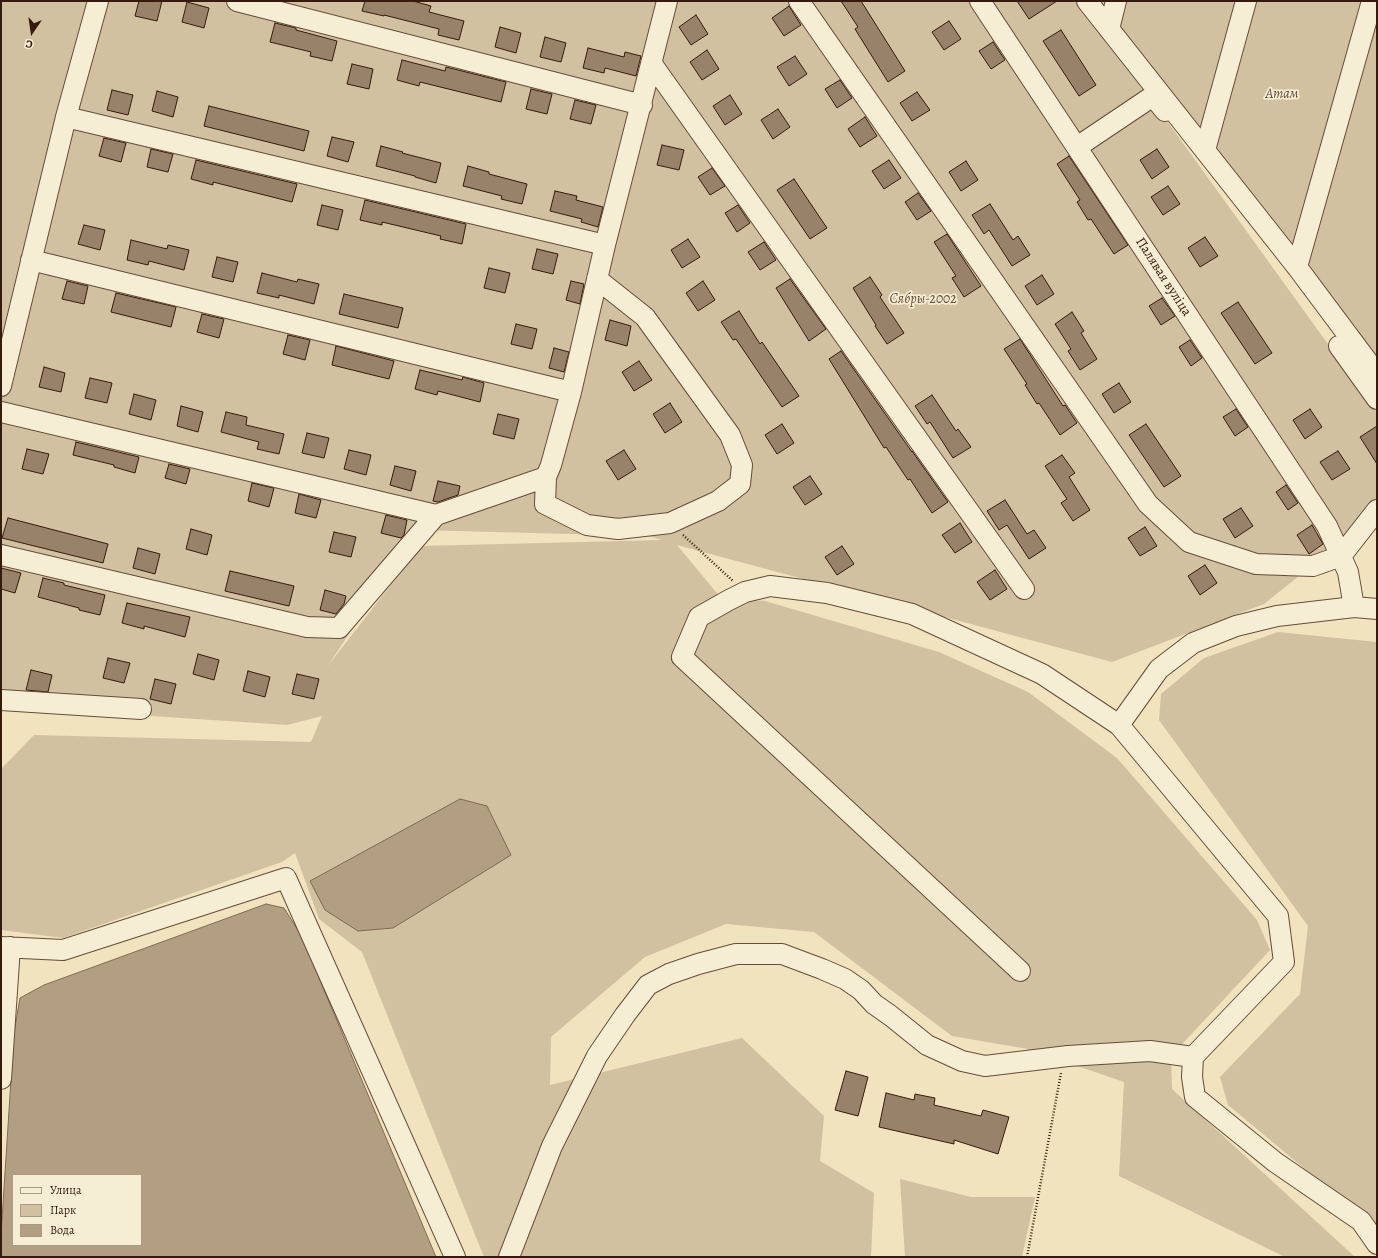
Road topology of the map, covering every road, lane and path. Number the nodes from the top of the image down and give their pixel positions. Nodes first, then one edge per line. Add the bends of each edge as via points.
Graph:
1 (98, 1) edge
2 (237, 1) edge
3 (667, 1) edge
4 (799, 1) edge
5 (980, 1) edge
6 (1087, 1) edge
7 (1116, 1) edge
8 (1246, 1) edge
9 (1372, 1) edge
10 (1109, 29) junction
11 (652, 64) junction
12 (642, 105) junction
13 (66, 117) junction
14 (1076, 147) junction
15 (1205, 150) junction
16 (604, 245) junction
17 (31, 260) junction
18 (1297, 267) junction
19 (597, 279) junction
20 (1377, 374) edge
21 (1, 386) edge
22 (570, 392) junction
23 (1377, 399) edge
24 (1, 412) edge
25 (546, 477) junction
26 (1377, 510) edge
27 (436, 515) junction
28 (670, 523) junction
29 (1, 555) edge
30 (1341, 556) junction
31 (1024, 589) dead end
32 (745, 592) junction
33 (1354, 607) junction
34 (1377, 609) edge
35 (1, 700) edge
36 (141, 709) dead end
37 (1119, 725) junction
38 (5, 947) edge
39 (1020, 971) dead end
40 (1064, 1056) junction
41 (1193, 1057) junction
42 (1, 1079) edge
43 (1377, 1244) edge
44 (455, 1257) edge
45 (510, 1257) edge
46 (1027, 1257) edge

1 - 13 street
2 - 12 street
3 - 11 street
4 - 30 street via 1148,504 1189,542 1256,564 1313,566
5 - 14 street, Палявая вуліца
6 - 10 street
7 - 10 street
8 - 15 street
9 - 18 street
10 - 15 street
11 - 12 street
11 - 31 street
12 - 16 street
13 - 16 street
13 - 17 street
14 - 23 street via 1152,96 1244,214
14 - 30 street, Палявая вуліца via 1327,526
15 - 18 street
16 - 19 street
17 - 21 street
17 - 22 street
18 - 20 street
19 - 22 street
19 - 28 street via 645,317 730,435 742,465 740,484 718,501
22 - 25 street
24 - 27 street
25 - 27 street
25 - 28 street via 545,504 587,525 618,529
26 - 30 street
27 - 29 street via 339,628 308,627
28 - 32 path
30 - 33 street, Палявая вуліца via 1348,572
32 - 37 street via 770,586 827,593 912,614 1042,674
32 - 39 street via 699,617 682,657
33 - 34 street
33 - 37 street via 1277,616 1236,626 1193,643 1159,669
35 - 36 street
37 - 41 street via 1278,916 1284,962
38 - 42 street
38 - 44 street via 63,950 286,878
40 - 41 street via 1150,1052
40 - 45 street via 985,1066 962,1061 927,1045 845,979 782,954 736,954 669,974 648,985 596,1056 552,1146
40 - 46 path
41 - 43 street via 1195,1097 1275,1162 1361,1221

